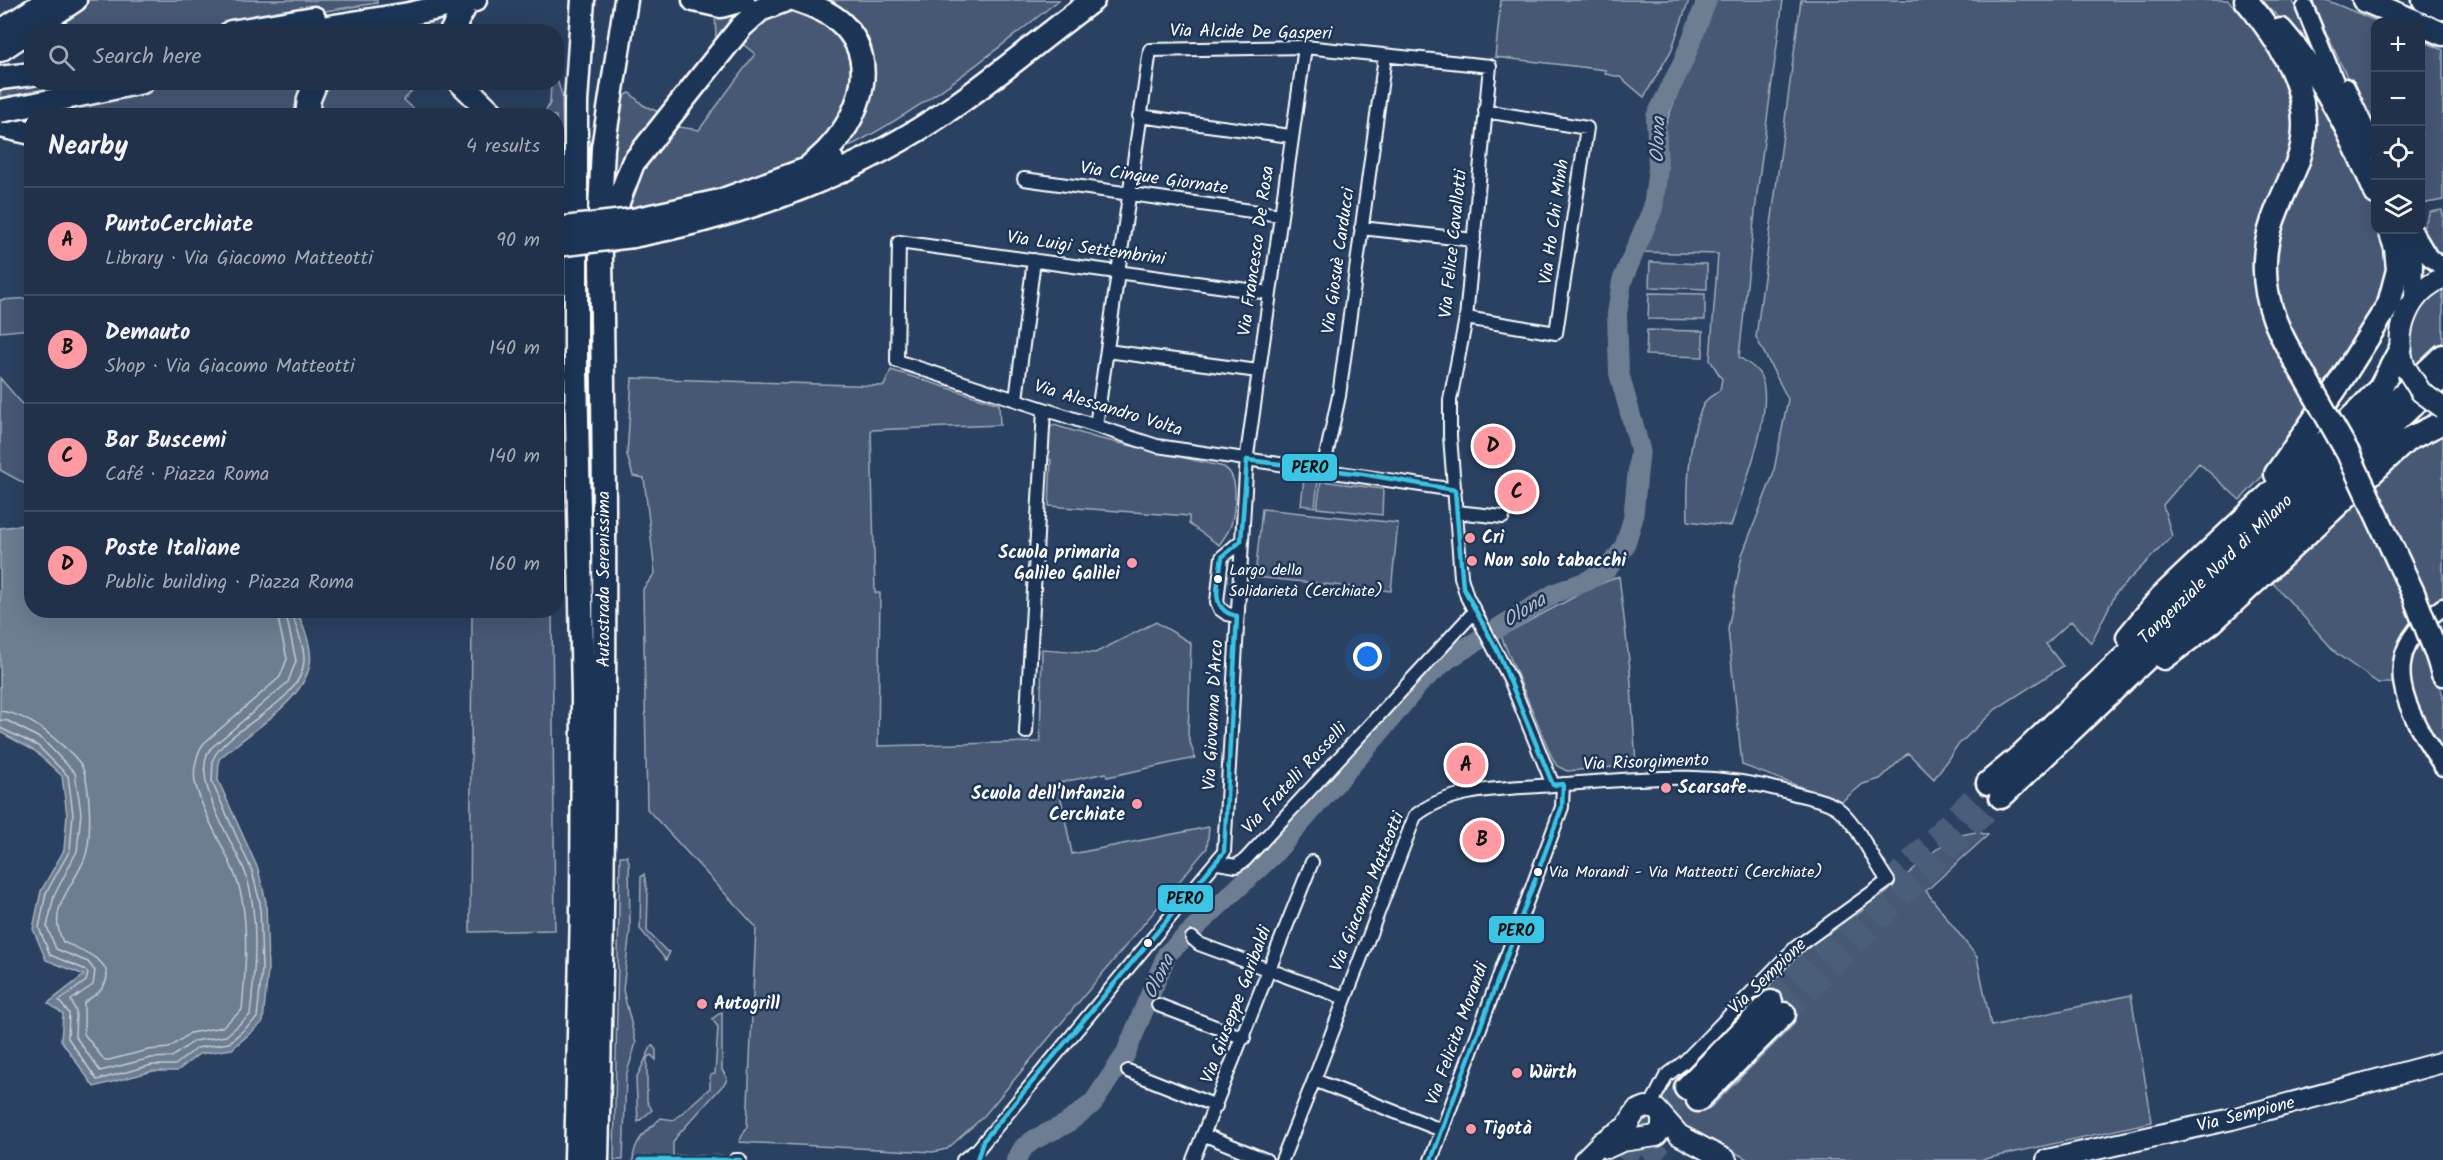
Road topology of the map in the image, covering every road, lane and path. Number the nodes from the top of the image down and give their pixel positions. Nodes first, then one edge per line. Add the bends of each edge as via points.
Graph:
1 (48, 0) edge
2 (75, 0) edge
3 (403, 0) edge
4 (583, 0) edge
5 (626, 0) edge
6 (694, 0) edge
7 (743, 0) edge
8 (786, 0) edge
9 (797, 0) edge
10 (1069, 0) edge
11 (1093, 0) edge
12 (2248, 0) edge
13 (2364, 0) edge
14 (2424, 0) edge
15 (471, 2) edge
16 (2303, 4) edge
17 (2443, 8) edge
18 (2407, 18) edge
19 (39, 24) edge
20 (278, 24) edge
21 (343, 24) edge
22 (456, 24) edge
23 (2425, 26) edge
24 (0, 32) edge
25 (24, 34) edge
26 (2443, 34) edge
27 (1305, 48) junction
28 (0, 50) edge
29 (1385, 56) junction
30 (24, 61) edge
31 (0, 62) edge
32 (1490, 66) joint
33 (24, 75) edge
34 (0, 78) edge
35 (113, 90) edge
36 (313, 90) edge
37 (468, 90) edge
38 (0, 103) edge
39 (28, 108) edge
40 (46, 108) edge
41 (308, 108) edge
42 (487, 108) edge
43 (24, 110) edge
44 (0, 111) edge
45 (1485, 111) junction
46 (1139, 116) junction
47 (0, 126) edge
48 (24, 131) edge
49 (1290, 136) junction
50 (2371, 140) edge
51 (2355, 142) junction
52 (2371, 162) edge
53 (2371, 169) edge
54 (800, 172) junction
55 (1024, 179) dead end
56 (2371, 181) edge
57 (1127, 194) junction
58 (1280, 215) junction
59 (633, 228) junction
60 (1361, 228) junction
61 (564, 229) edge
62 (2391, 234) edge
63 (2403, 234) edge
64 (2414, 234) edge
65 (564, 239) edge
66 (1474, 240) junction
67 (564, 243) edge
68 (1034, 260) junction
69 (2443, 268) edge
70 (1117, 271) junction
71 (2443, 278) edge
72 (1269, 293) junction
73 (2413, 301) junction
74 (1466, 318) junction
75 (603, 324) junction
76 (1107, 351) junction
77 (2443, 356) edge
78 (2403, 360) junction
79 (897, 361) joint
80 (1258, 371) junction
81 (576, 372) junction
82 (2443, 377) edge
83 (1016, 399) junction
84 (2443, 408) edge
85 (1044, 410) junction
86 (1096, 426) junction
87 (2438, 426) edge
88 (1247, 460) junction
89 (1323, 470) junction
90 (1455, 490) junction
91 (1456, 512) junction
92 (1503, 517) dead end
93 (1241, 541) junction
94 (2173, 585) junction
95 (2443, 608) edge
96 (1475, 611) junction
97 (1237, 615) junction
98 (2443, 674) edge
99 (1026, 732) dead end
100 (2066, 735) junction
101 (2018, 758) junction
102 (2443, 767) edge
103 (1558, 784) junction
104 (1312, 862) dead end
105 (1218, 863) junction
106 (1888, 881) joint
107 (1192, 938) dead end
108 (1269, 970) junction
109 (1345, 998) junction
110 (1158, 1005) dead end
111 (1777, 1008) tunnel mouth
112 (1244, 1038) junction
113 (2443, 1062) edge
114 (1128, 1071) dead end
115 (1314, 1080) junction
116 (1692, 1094) tunnel mouth
117 (1216, 1106) junction
118 (1650, 1114) junction
119 (1441, 1130) junction
120 (1205, 1135) junction
121 (1649, 1139) junction
122 (977, 1154) edge
123 (1720, 1157) edge
124 (576, 1160) edge
125 (597, 1160) edge
126 (735, 1160) edge
127 (740, 1160) edge
128 (963, 1160) edge
129 (1193, 1160) edge
130 (1266, 1160) edge
131 (1282, 1160) edge
132 (1431, 1160) edge
133 (1584, 1160) edge
134 (1593, 1160) edge
135 (2047, 1160) edge

1 - 24 highway
2 - 19 highway
3 - 20 highway
4 - 81 highway, Autostrada Serenissima via 576,102
5 - 75 highway, Autostrada Serenissima via 601,171
6 - 7 highway via 721,6
8 - 75 highway via 760,10 741,27 633,163 618,202
9 - 54 highway via 841,23 855,42 862,66 860,96 848,123 821,156
10 - 54 highway via 925,108 852,151
11 - 59 highway via 955,105 868,159 804,188 702,223
12 - 51 highway via 2308,62
12 - 98 highway, bridge via 2290,65 2303,105 2301,149 2273,219 2265,261 2274,321 2348,453 2413,593
13 - 18 highway
14 - 17 highway
15 - 21 highway
15 - 22 highway
16 - 50 main road
16 - 52 main road
23 - 26 highway
25 - 28 highway
27 - 29 street, Via Alcide De Gasperi
27 - 46 street, Via Alcide De Gasperi via 1150,50
27 - 49 street, Via Francesco De Rosa
29 - 32 street, Via Alcide De Gasperi
29 - 60 street, Via Giosuè Carducci
30 - 31 highway
32 - 45 street, Via Felice Cavallotti
33 - 34 highway
35 - 40 highway
36 - 41 highway
37 - 42 highway
38 - 39 highway
43 - 44 highway, bridge
45 - 66 street, Via Felice Cavallotti
45 - 74 street, Via Ho Chi Minh via 1587,128 1556,333
46 - 49 street
46 - 57 street, Via Alcide De Gasperi
47 - 48 highway
49 - 58 street, Via Francesco De Rosa
51 - 53 main road
51 - 56 highway
54 - 59 highway
55 - 57 street, Via Cinque Giornate
57 - 58 street, Via Cinque Giornate
57 - 70 street, Via Alcide De Gasperi
58 - 72 street, Via Francesco De Rosa
59 - 61 highway, bridge
59 - 67 highway, bridge
60 - 66 street
60 - 89 street, Via Giosuè Carducci via 1339,396
62 - 94 highway via 2398,270 2388,304 2280,468
63 - 73 main road via 2414,263
64 - 69 main road via 2424,251
65 - 81 highway
66 - 74 street, Via Felice Cavallotti
68 - 70 street, Via Luigi Settembrini
68 - 79 street, Via Luigi Settembrini via 899,242
68 - 83 street
70 - 72 street, Via Luigi Settembrini
70 - 76 street, Via Alcide De Gasperi
71 - 73 main road
72 - 80 street, Via Francesco De Rosa
73 - 78 main road via 2404,320
74 - 90 street, Via Felice Cavallotti via 1451,389 1449,424
75 - 125 highway, Autostrada Serenissima via 604,665
76 - 80 street
76 - 86 street, Via Alcide De Gasperi
77 - 101 highway, Tangenziale Nord di Milano
78 - 84 main road, bridge via 2421,392
78 - 94 highway via 2359,410
79 - 83 street, Via Alessandro Volta
80 - 88 street, Via Francesco De Rosa
81 - 124 highway, Autostrada Serenissima via 583,695
82 - 100 highway, Tangenziale Nord di Milano
83 - 85 street, Via Alessandro Volta
85 - 86 street, Via Alessandro Volta
85 - 99 street
86 - 88 street, Via Alessandro Volta via 1157,446
87 - 100 highway via 2407,440 2212,622
88 - 89 street, Via Alessandro Volta
88 - 93 street, Via Giovanna D'Arco
89 - 90 street, Via Alessandro Volta
90 - 91 street, Via Felice Cavallotti
91 - 92 street
91 - 96 street, Via Felice Cavallotti via 1461,577
93 - 97 street, Via Giovanna D'Arco
93 - 97 street via 1222,557 1218,582 1220,609
94 - 101 highway via 2117,650 2046,719
95 - 102 main road via 2412,639 2402,672 2412,718
96 - 103 street via 1498,652
96 - 105 street, Via Fratelli Rosselli via 1245,860 1236,866
97 - 105 street, Via Giovanna D'Arco via 1225,845
100 - 101 highway, Tangenziale Nord di Milano via 1995,790
103 - 106 street, Via Risorgimento via 1689,776 1763,785 1835,806 1856,829
103 - 109 street, Via Giacomo Matteotti via 1452,796 1432,802 1415,816
103 - 119 street, Via Felicita Morandi via 1562,807
104 - 108 street, Via Giuseppe Garibaldi
105 - 122 street
106 - 118 street, Via Sempione via 1795,948 1684,1062
107 - 108 street
108 - 109 street
108 - 112 street, Via Giuseppe Garibaldi
109 - 115 street, Via Giacomo Matteotti
110 - 112 street
111 - 116 highway
112 - 117 street, Via Giuseppe Garibaldi
113 - 135 main road, Via Sempione via 2232,1119
114 - 117 street
115 - 119 street
115 - 131 street
117 - 120 street, Via Giuseppe Garibaldi
118 - 121 main road via 1662,1128
118 - 121 main road via 1633,1131
118 - 123 main road
118 - 133 main road via 1596,1146
119 - 132 street, Via Felicita Morandi
120 - 129 street, Via Giuseppe Garibaldi
120 - 130 street
121 - 123 main road via 1671,1139
121 - 134 main road via 1613,1144
122 - 128 street
126 - 127 street

